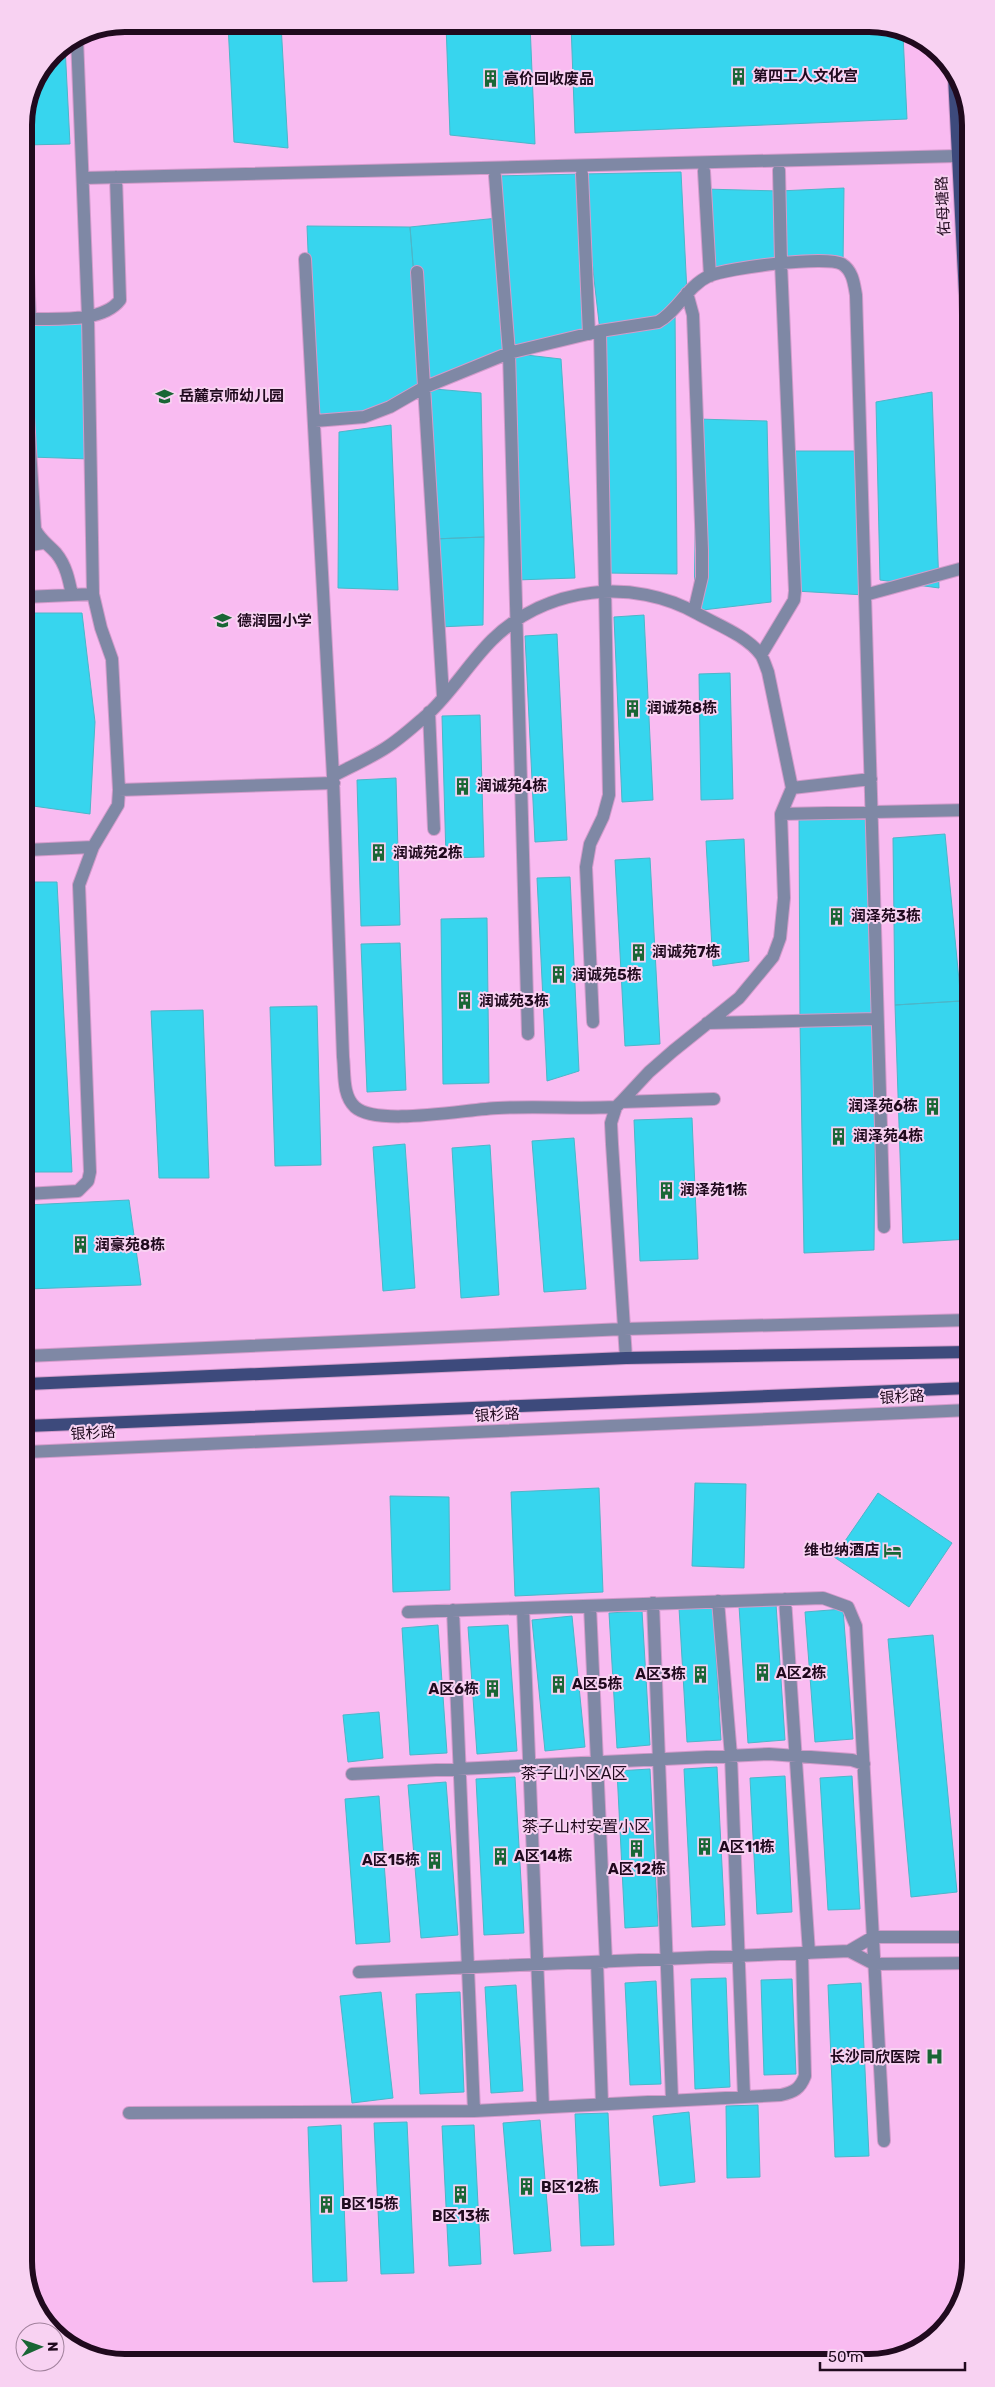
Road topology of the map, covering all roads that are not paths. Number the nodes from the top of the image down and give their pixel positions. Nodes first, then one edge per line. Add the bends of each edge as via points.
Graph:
1 (77, 46) edge
2 (954, 89) edge
3 (957, 156) junction
4 (779, 170) dead end
5 (704, 172) dead end
6 (582, 174) dead end
7 (495, 176) dead end
8 (116, 177) junction
9 (82, 178) junction
10 (962, 255) edge
11 (305, 259) dead end
12 (781, 264) junction
13 (417, 272) dead end
14 (710, 276) junction
15 (687, 293) junction
16 (88, 317) junction
17 (33, 319) edge
18 (595, 333) junction
19 (509, 353) junction
20 (423, 388) junction
21 (315, 421) junction
22 (33, 517) edge
23 (43, 543) junction
24 (33, 545) edge
25 (962, 568) edge
26 (606, 590) junction
27 (93, 594) junction
28 (72, 595) junction
29 (865, 595) junction
30 (33, 597) edge
31 (694, 612) junction
32 (517, 619) junction
33 (761, 655) junction
34 (443, 696) junction
35 (429, 712) junction
36 (334, 779) junction
37 (871, 779) junction
38 (792, 788) junction
39 (119, 790) junction
40 (962, 810) edge
41 (872, 811) junction
42 (781, 814) junction
43 (434, 829) dead end
44 (93, 847) junction
45 (33, 850) edge
46 (876, 1019) junction
47 (592, 1022) dead end
48 (707, 1023) junction
49 (528, 1034) dead end
50 (714, 1100) dead end
51 (619, 1105) junction
52 (32, 1194) edge
53 (884, 1227) dead end
54 (962, 1320) edge
55 (624, 1329) junction
56 (962, 1352) edge
57 (32, 1356) edge
58 (626, 1358) junction
59 (32, 1384) edge
60 (962, 1388) edge
61 (962, 1410) edge
62 (32, 1426) edge
63 (32, 1452) edge
64 (785, 1599) junction
65 (718, 1602) junction
66 (653, 1604) junction
67 (590, 1606) junction
68 (523, 1608) junction
69 (453, 1610) junction
70 (408, 1612) dead end
71 (795, 1755) junction
72 (731, 1756) junction
73 (659, 1759) junction
74 (597, 1762) junction
75 (864, 1764) junction
76 (530, 1766) junction
77 (461, 1769) junction
78 (352, 1774) dead end
79 (962, 1936) edge
80 (873, 1937) junction
81 (849, 1951) junction
82 (805, 1953) junction
83 (739, 1956) junction
84 (668, 1959) junction
85 (602, 1962) junction
86 (962, 1963) edge
87 (537, 1964) junction
88 (874, 1964) junction
89 (467, 1967) junction
90 (359, 1972) dead end
91 (744, 2097) junction
92 (672, 2100) junction
93 (602, 2104) junction
94 (543, 2107) junction
95 (474, 2111) junction
96 (129, 2113) dead end
97 (884, 2140) dead end

1 - 9 street
2 - 3 main road, 佑母塘路
3 - 8 street
3 - 10 main road, 佑母塘路
4 - 12 street
5 - 14 street
6 - 18 street
7 - 19 street
8 - 9 street
8 - 16 street via 120,300 108,311
9 - 16 street
11 - 21 street
12 - 14 street
12 - 29 street via 834,261 851,273 854,283
12 - 33 street via 795,592 794,600
13 - 20 street
14 - 15 street via 696,283
15 - 18 street via 658,322
15 - 31 street via 693,314 702,550 702,577
16 - 17 street
16 - 27 street
18 - 19 street
18 - 26 street
19 - 20 street
19 - 32 street
20 - 21 street via 364,417
20 - 34 street
21 - 36 street
22 - 23 street
23 - 24 street
23 - 28 street via 62,562
25 - 29 street
26 - 31 street via 657,596
26 - 32 street via 570,596
26 - 47 street via 609,795 590,844 586,867
27 - 28 street
27 - 39 street via 100,628 112,659
28 - 30 street
29 - 37 street
31 - 33 street via 732,632
32 - 34 street via 492,640
32 - 49 street
33 - 38 street via 768,672
34 - 35 street
35 - 36 street via 385,748
35 - 43 street
36 - 39 street
36 - 51 street via 343,1057 346,1093 350,1102 363,1113 372,1115
37 - 38 street
37 - 41 street
38 - 42 street
39 - 44 street via 118,805
40 - 41 street
41 - 42 street
41 - 46 street
42 - 48 street via 784,898 780,938 773,957 739,998
44 - 45 street
44 - 52 street via 79,885 90,1172 88,1181 78,1191
46 - 48 street
46 - 53 street
48 - 51 street via 649,1072
50 - 51 street
51 - 55 street via 611,1123
54 - 55 street
55 - 57 street
55 - 58 street
56 - 58 main road
58 - 59 main road
60 - 62 main road, 银杉路
61 - 63 street, 银杉路
64 - 65 street
64 - 71 street
64 - 75 street via 823,1598 848,1606 856,1626
65 - 66 street
65 - 72 street
66 - 67 street
66 - 73 street
67 - 68 street
67 - 74 street
68 - 69 street
68 - 76 street
69 - 70 street
69 - 77 street
71 - 72 street
71 - 75 street
71 - 82 street
72 - 73 street
72 - 83 street
73 - 74 street
73 - 84 street
74 - 76 street
74 - 85 street
75 - 80 street
76 - 77 street
76 - 87 street
77 - 78 street
77 - 89 street
79 - 80 street
80 - 81 street
80 - 88 street
81 - 82 street
81 - 88 street
82 - 83 street
82 - 91 street via 805,2076 802,2084 793,2092
83 - 84 street
83 - 91 street
84 - 85 street
84 - 92 street
85 - 87 street
85 - 93 street
86 - 88 street
87 - 89 street
87 - 94 street
88 - 97 street
89 - 90 street
89 - 95 street
91 - 92 street
92 - 93 street
93 - 94 street
94 - 95 street
95 - 96 street

